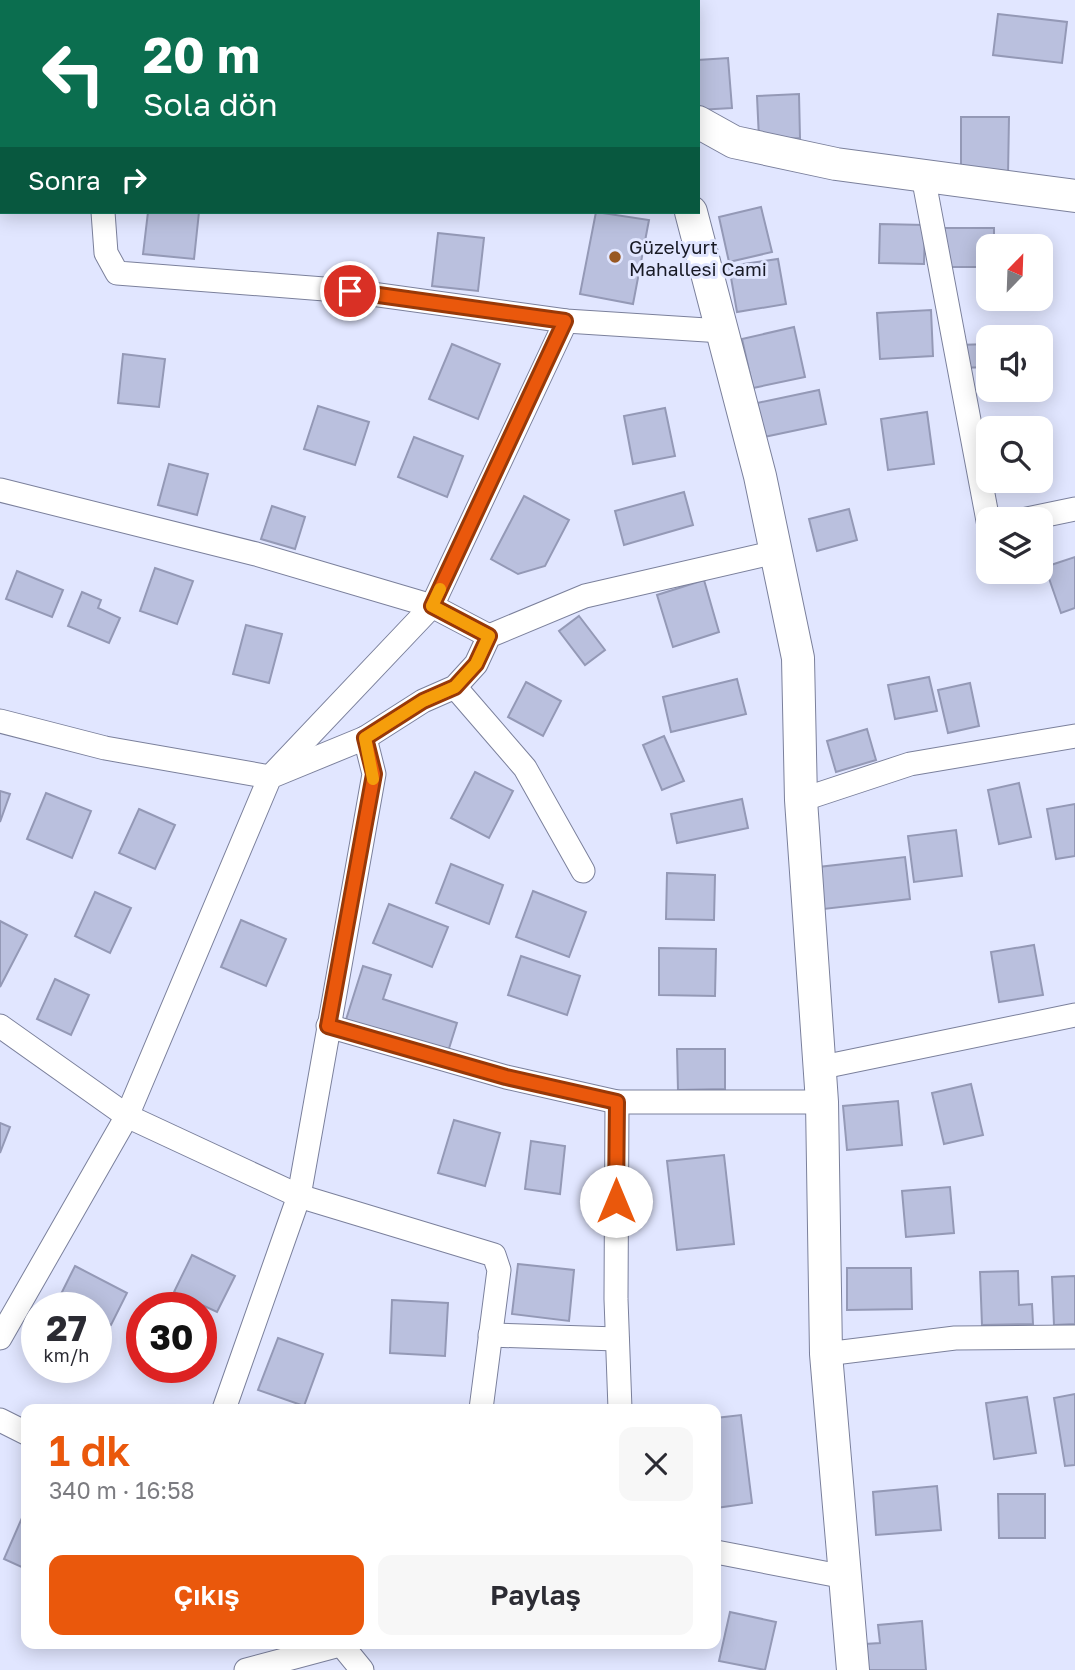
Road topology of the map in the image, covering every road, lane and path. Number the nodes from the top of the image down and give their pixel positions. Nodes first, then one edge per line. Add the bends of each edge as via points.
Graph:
1 (700, 123) edge
2 (923, 176) junction
3 (1075, 196) edge
4 (103, 214) edge
5 (692, 214) edge
6 (565, 321) junction
7 (722, 331) junction
8 (0, 491) edge
9 (985, 507) edge
10 (1075, 509) edge
11 (1053, 514) edge
12 (776, 552) junction
13 (432, 606) junction
14 (489, 636) junction
15 (455, 687) junction
16 (0, 721) edge
17 (1075, 736) edge
18 (365, 738) junction
19 (270, 777) junction
20 (800, 800) junction
21 (583, 871) dead end
22 (1075, 1014) edge
23 (0, 1026) edge
24 (328, 1026) junction
25 (818, 1068) junction
26 (617, 1102) junction
27 (822, 1102) junction
28 (127, 1115) junction
29 (299, 1196) junction
30 (490, 1335) junction
31 (1075, 1337) edge
32 (0, 1338) edge
33 (617, 1339) junction
34 (826, 1354) junction
35 (225, 1404) edge
36 (482, 1404) edge
37 (620, 1404) edge
38 (0, 1420) edge
39 (21, 1430) edge
40 (721, 1553) edge
41 (845, 1577) junction
42 (322, 1649) edge
43 (344, 1649) edge
44 (246, 1670) edge
45 (362, 1670) edge
46 (853, 1670) edge

1 - 2 street via 734,142 836,164
2 - 3 street
2 - 9 street
4 - 6 street via 106,253 117,273 350,291
5 - 7 street
6 - 7 street
6 - 13 street
7 - 12 street
8 - 13 street via 256,554
10 - 11 street
12 - 14 street via 585,596
12 - 20 street via 798,658
13 - 14 street
13 - 19 street
14 - 15 street via 476,664
15 - 18 street via 423,701
15 - 21 street via 525,768
16 - 19 street via 106,748
17 - 20 street via 910,764
18 - 19 street
18 - 24 street via 374,774
19 - 28 street
20 - 25 street
22 - 25 street
23 - 28 street
24 - 26 street via 506,1077
24 - 29 street
25 - 27 street
26 - 27 street
26 - 33 street
27 - 34 street
28 - 29 street
28 - 32 street
29 - 30 street via 494,1255 499,1270
29 - 35 street
30 - 33 street
30 - 36 street
31 - 34 street via 955,1338
33 - 37 street
34 - 41 street
38 - 39 street
40 - 41 street
41 - 46 street
42 - 44 street
43 - 45 street

